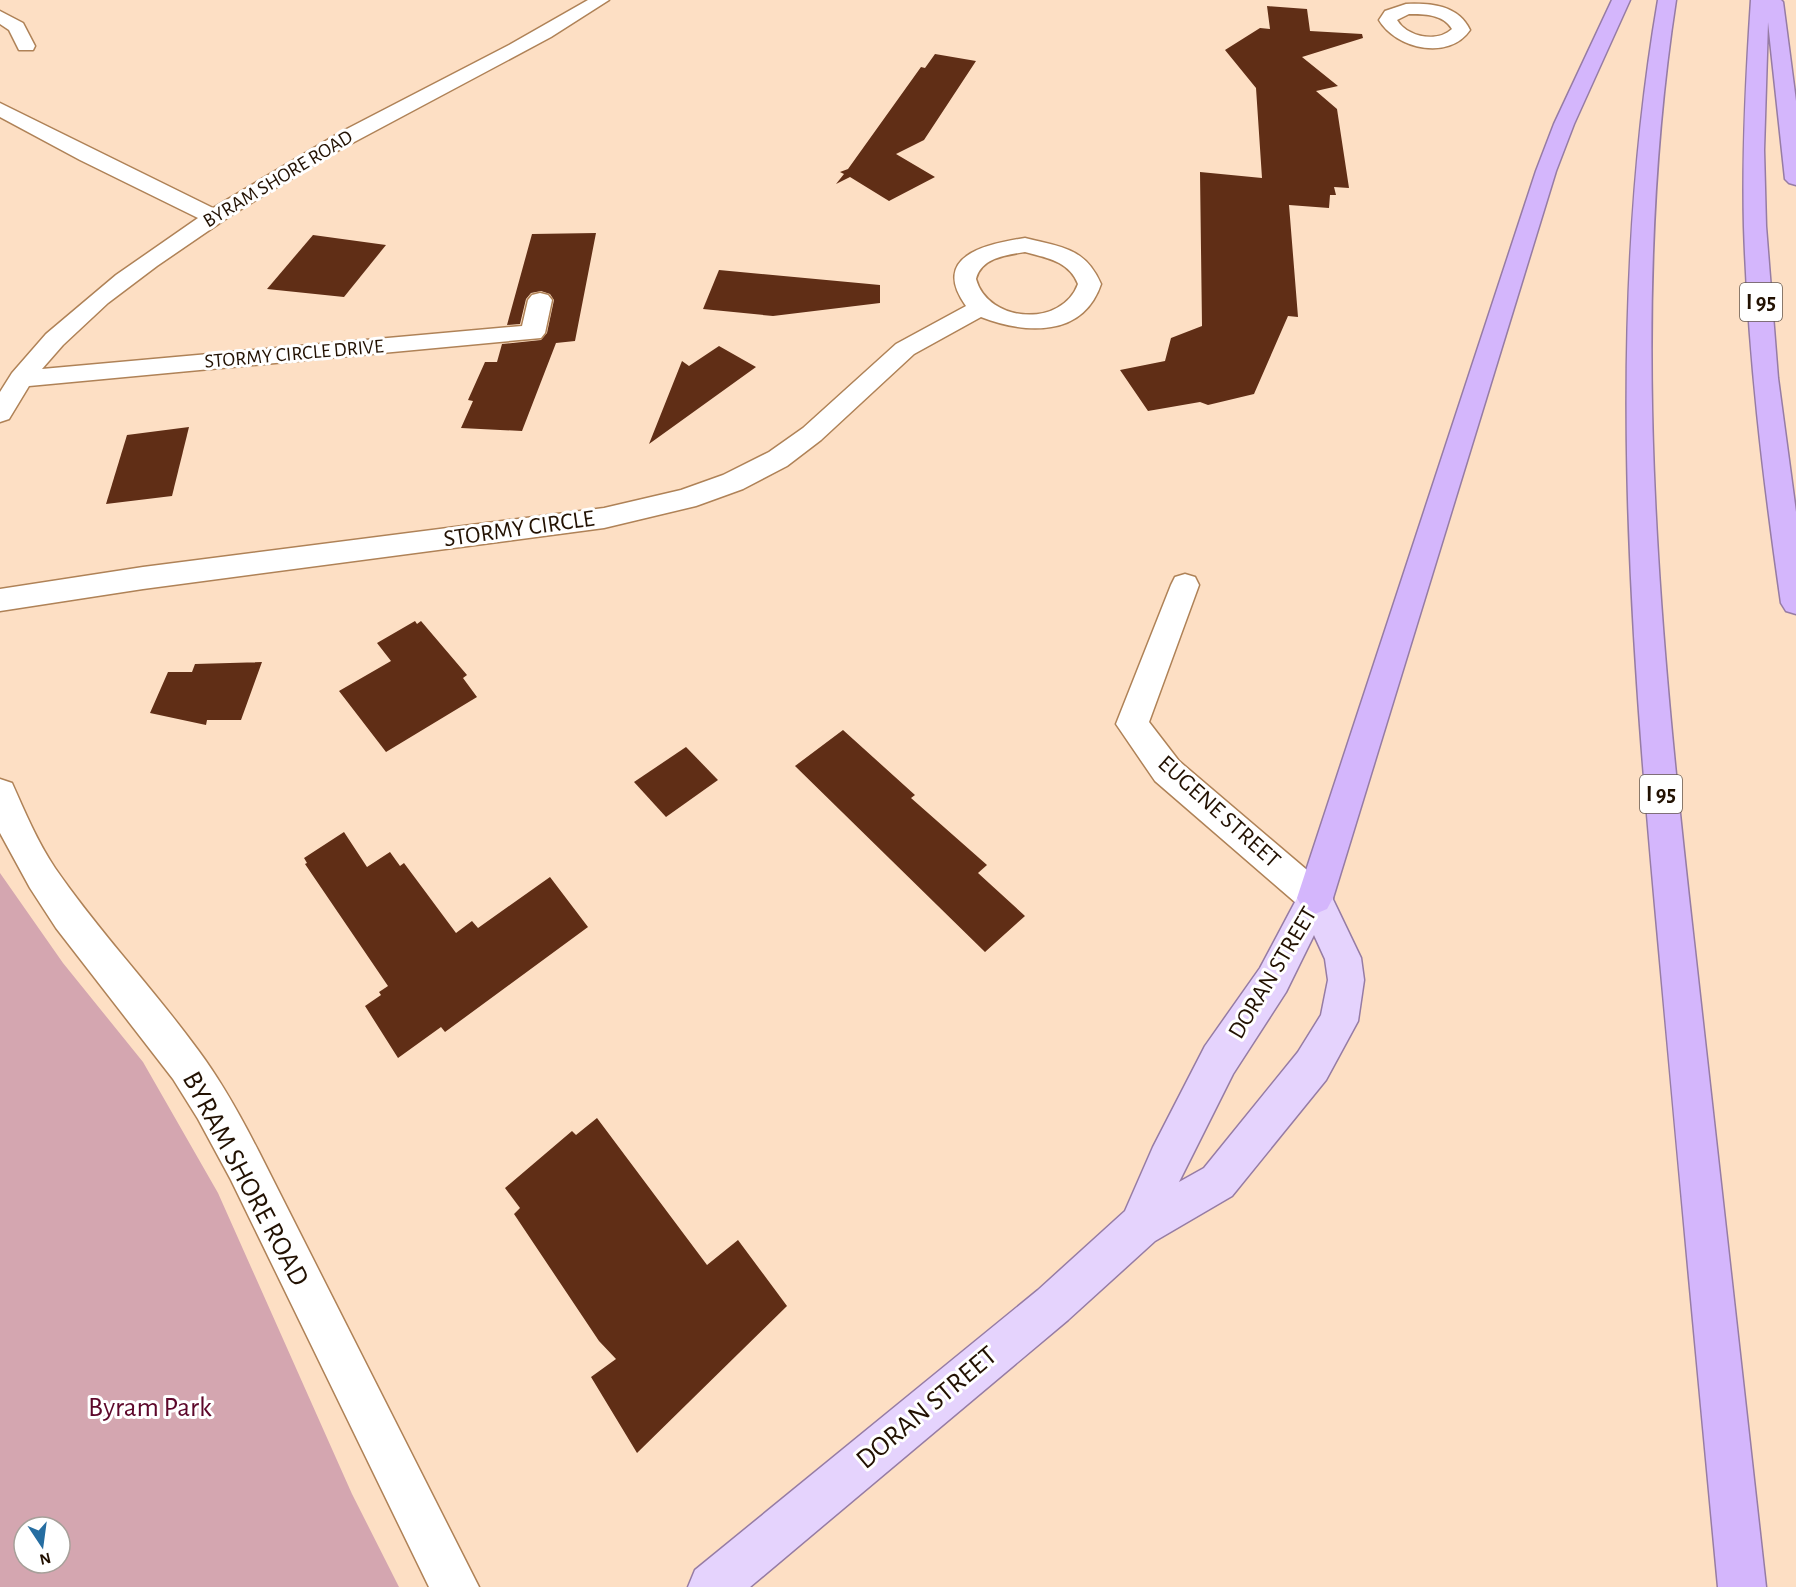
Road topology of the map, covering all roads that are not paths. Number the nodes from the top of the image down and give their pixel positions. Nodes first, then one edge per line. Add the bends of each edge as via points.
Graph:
1 (600, 0) edge
2 (1621, 0) edge
3 (1667, 0) edge
4 (1760, 0) edge
5 (1774, 0) edge
6 (1468, 1) edge
7 (0, 16) edge
8 (1449, 16) dead end
9 (26, 46) dead end
10 (0, 109) edge
11 (1796, 179) edge
12 (214, 217) junction
13 (540, 300) dead end
14 (980, 308) junction
15 (8, 397) edge
16 (1185, 585) dead end
17 (0, 600) edge
18 (1796, 603) edge
19 (0, 793) edge
20 (1314, 898) junction
21 (1140, 1226) junction
22 (455, 1587) edge
23 (712, 1587) edge
24 (1742, 1587) edge

1 - 12 street, BYRAM SHORE ROAD via 531,41 297,164
2 - 20 highway via 1542,182
3 - 24 highway, I 95 via 1652,92 1643,206 1640,373 1644,540 1662,804
4 - 18 highway, I 95 via 1754,106 1755,224 1773,430
5 - 11 highway
6 - 8 street
7 - 9 street via 16,27
10 - 12 street
12 - 15 street, BYRAM SHORE ROAD via 90,305 42,352
13 - 15 street, STORMY CIRCLE DRIVE via 533,333
14 - 14 street via 1005,319 1047,321 1080,307 1090,289 1089,277 1082,266 1052,250 1001,248 972,262 964,277 965,291
14 - 17 street, STORMY CIRCLE via 905,349 812,435 778,459 733,482 686,499 604,518
16 - 20 street, EUGENE STREET via 1132,724 1167,771
19 - 22 street, BYRAM SHORE ROAD via 30,859 211,1104
20 - 21 main road, DORAN STREET via 1273,980 1220,1060 1167,1161
20 - 21 main road, DORAN STREET via 1343,958 1346,980 1339,1021 1312,1066 1218,1182
21 - 23 main road, DORAN STREET via 1053,1305

